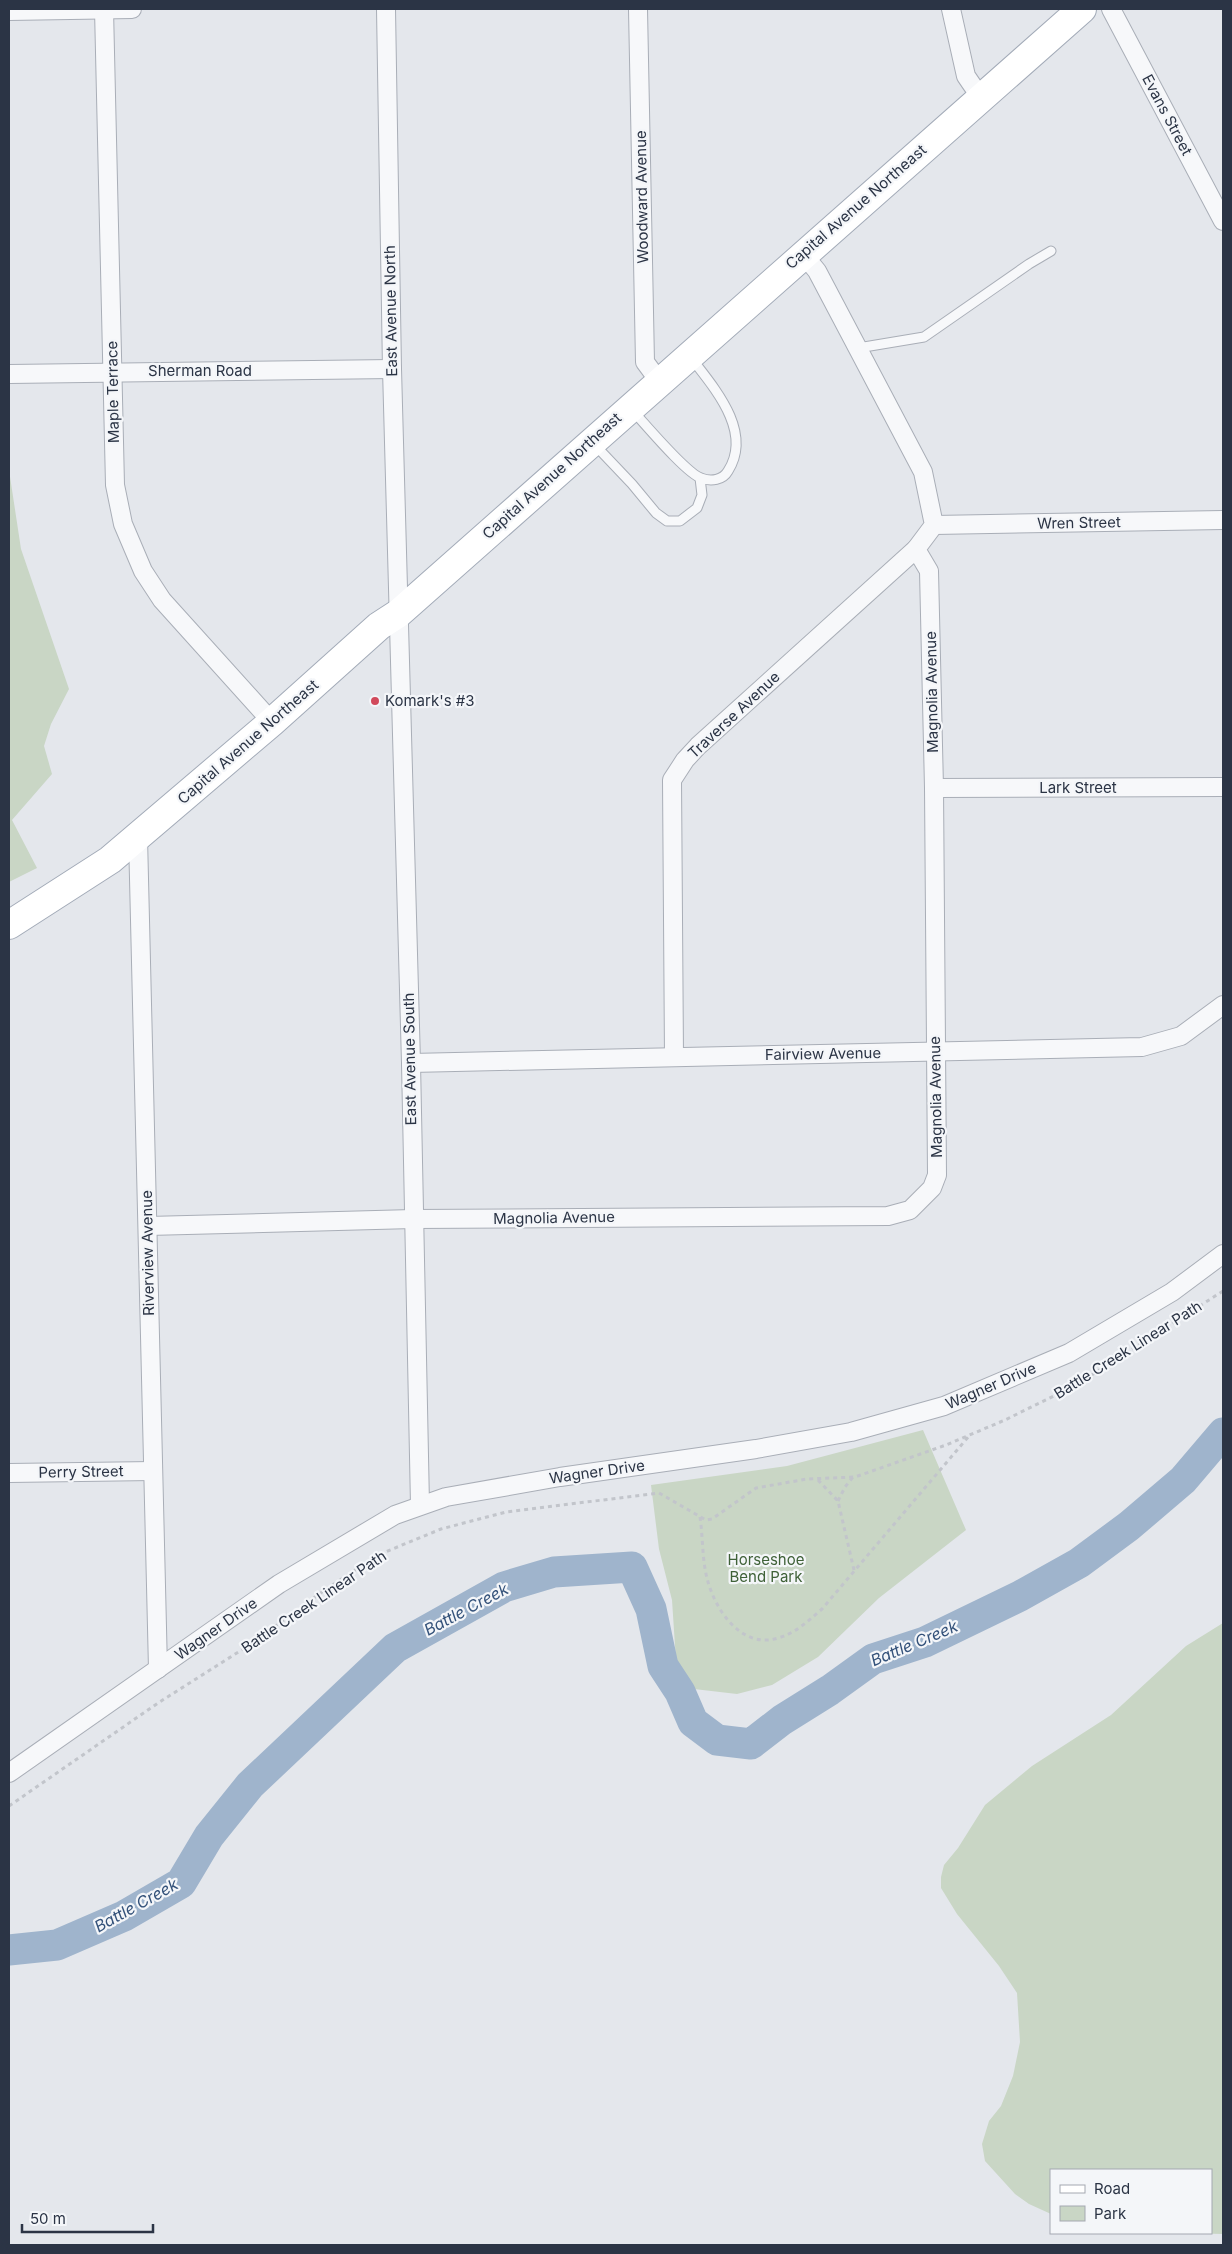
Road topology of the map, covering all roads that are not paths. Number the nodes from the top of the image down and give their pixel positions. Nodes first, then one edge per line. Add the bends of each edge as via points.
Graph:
1 (104, 9) edge
2 (132, 9) edge
3 (386, 9) edge
4 (638, 9) edge
5 (951, 9) edge
6 (1082, 9) edge
7 (1111, 9) edge
8 (9, 12) edge
9 (981, 98) junction
10 (1223, 221) edge
11 (1051, 252) dead end
12 (803, 254) junction
13 (858, 348) junction
14 (689, 355) junction
15 (392, 369) junction
16 (112, 372) junction
17 (9, 374) edge
18 (659, 381) junction
19 (630, 407) junction
20 (591, 441) junction
21 (700, 478) junction
22 (1223, 520) edge
23 (934, 526) junction
24 (916, 549) junction
25 (399, 612) junction
26 (272, 722) junction
27 (1223, 787) edge
28 (934, 788) junction
29 (138, 837) junction
30 (9, 924) edge
31 (1223, 1005) edge
32 (935, 1053) junction
33 (674, 1056) junction
34 (411, 1063) junction
35 (413, 1219) junction
36 (148, 1226) junction
37 (1223, 1254) edge
38 (152, 1471) junction
39 (9, 1473) edge
40 (420, 1505) junction
41 (158, 1669) junction
42 (9, 1773) edge

1 - 2 street
1 - 8 street
1 - 16 street, Maple Terrace
3 - 15 street, East Avenue North
4 - 18 street, Woodward Avenue via 645,362
5 - 9 street via 966,76
6 - 9 main road, Capital Avenue Northeast
7 - 10 street, Evans Street
9 - 12 main road, Capital Avenue Northeast
11 - 13 lane via 924,337
12 - 13 street via 817,271
12 - 14 main road, Capital Avenue Northeast
13 - 23 street via 924,472
14 - 18 main road, Capital Avenue Northeast
14 - 21 lane via 715,388 732,421 736,439 736,460 726,475 715,480
15 - 16 street, Sherman Road
15 - 25 street, East Avenue North
16 - 17 street, Sherman Road
16 - 26 street, Maple Terrace via 115,485 123,524 143,571 162,600
18 - 19 main road, Capital Avenue Northeast
19 - 20 main road, Capital Avenue Northeast
19 - 21 lane
20 - 21 lane via 666,521 680,521 697,508 702,495
20 - 25 main road, Capital Avenue Northeast
22 - 23 street, Wren Street
23 - 24 street
24 - 28 street, Magnolia Avenue via 929,572
24 - 33 street, Traverse Avenue via 698,746 672,780
25 - 26 main road, Capital Avenue Northeast via 379,626
25 - 34 street, East Avenue South
26 - 29 main road, Capital Avenue Northeast
27 - 28 street, Lark Street
28 - 32 street, Magnolia Avenue
29 - 30 main road, Capital Avenue Northeast via 82,879
29 - 36 street, Riverview Avenue
31 - 32 street, Fairview Avenue via 1181,1036 1142,1047
32 - 33 street, Fairview Avenue
32 - 35 street, Magnolia Avenue via 937,1175 932,1188 910,1210 888,1216
33 - 34 street, Fairview Avenue
34 - 35 street, East Avenue South
35 - 36 street, Magnolia Avenue
35 - 40 street, East Avenue South
36 - 38 street, Riverview Avenue
37 - 40 street, Wagner Drive via 1172,1292 1069,1353 944,1406 851,1432 560,1477 446,1497
38 - 39 street, Perry Street
38 - 41 street, Riverview Avenue
40 - 41 street, Wagner Drive via 395,1515 278,1584
41 - 42 street, Wagner Drive

